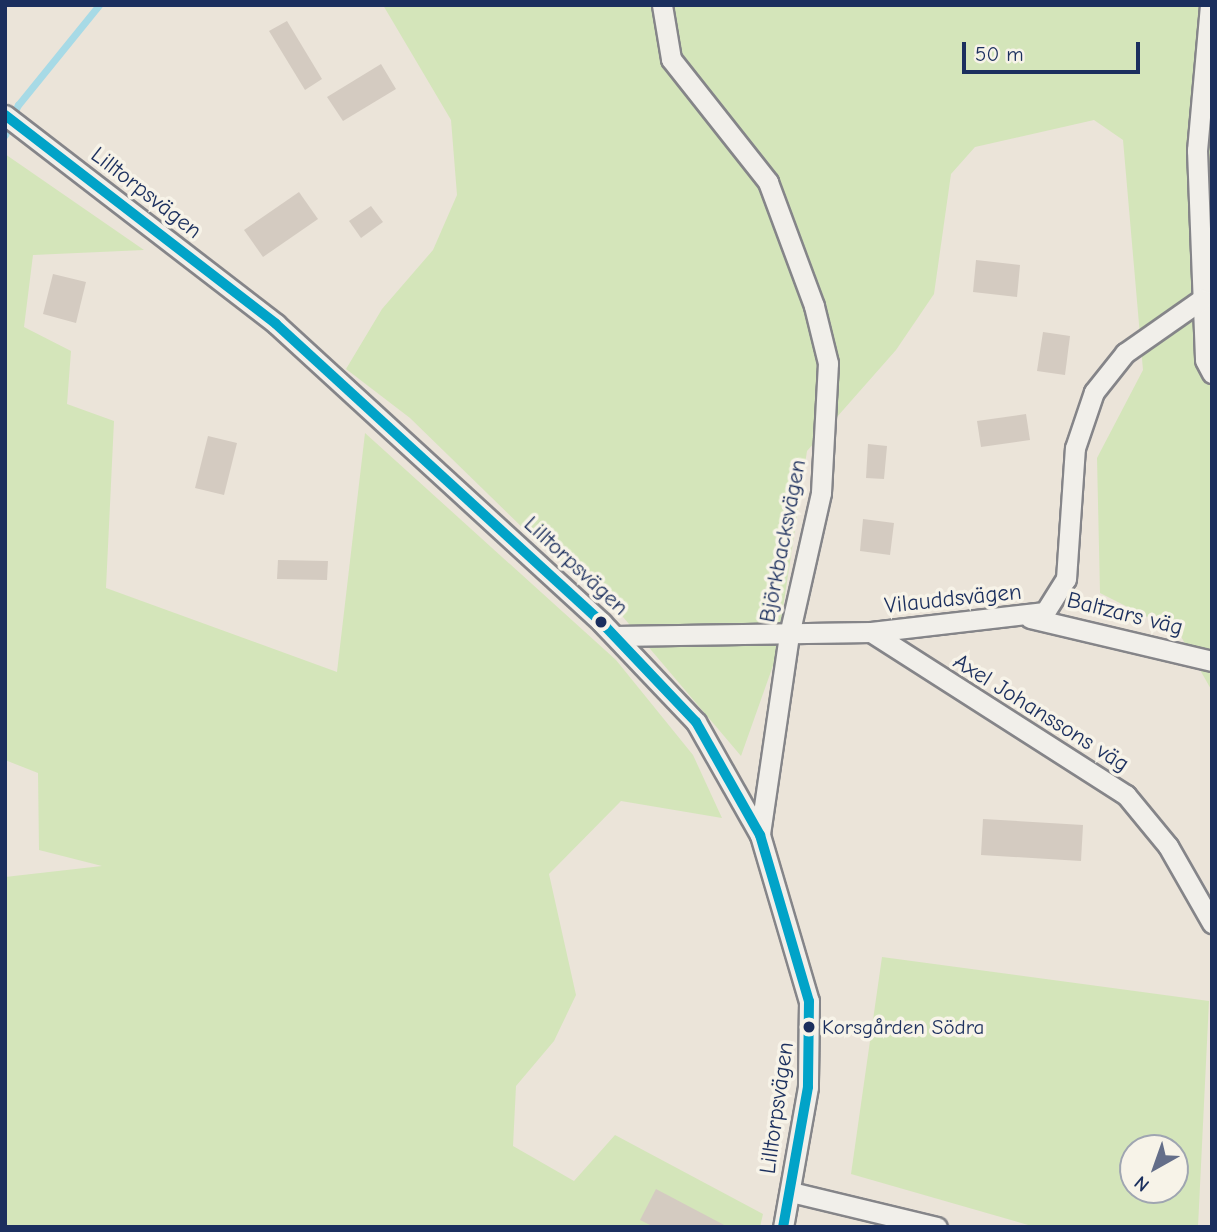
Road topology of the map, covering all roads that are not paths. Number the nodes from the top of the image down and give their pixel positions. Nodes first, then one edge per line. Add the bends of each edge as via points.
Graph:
1 (662, 5) edge
2 (1210, 5) edge
3 (5, 115) edge
4 (1202, 299) junction
5 (1212, 373) edge
6 (1026, 617) junction
7 (871, 632) junction
8 (789, 635) junction
9 (615, 636) junction
10 (1212, 660) edge
11 (760, 835) junction
12 (1212, 923) edge
13 (790, 1192) junction
14 (783, 1227) edge
15 (937, 1227) edge

1 - 8 street, Björkbacksvägen via 671,59 768,182 814,306 828,363 821,493
2 - 4 street via 1198,99
3 - 9 street, Lilltorpsvägen via 276,324
4 - 5 street via 1205,360
4 - 6 street, Vilauddsvägen via 1125,353 1094,392 1074,448 1066,579 1055,605
6 - 7 street, Vilauddsvägen
6 - 10 street, Baltzars väg
7 - 8 street, Vilauddsvägen
7 - 12 street, Axel Johanssons väg via 1126,795 1168,846
8 - 9 street, Vilauddsvägen
8 - 11 street, Björkbacksvägen
9 - 11 street, Lilltorpsvägen via 696,722
11 - 13 street, Lilltorpsvägen via 809,1001 813,1042
13 - 14 street, Lilltorpsvägen
13 - 15 street

